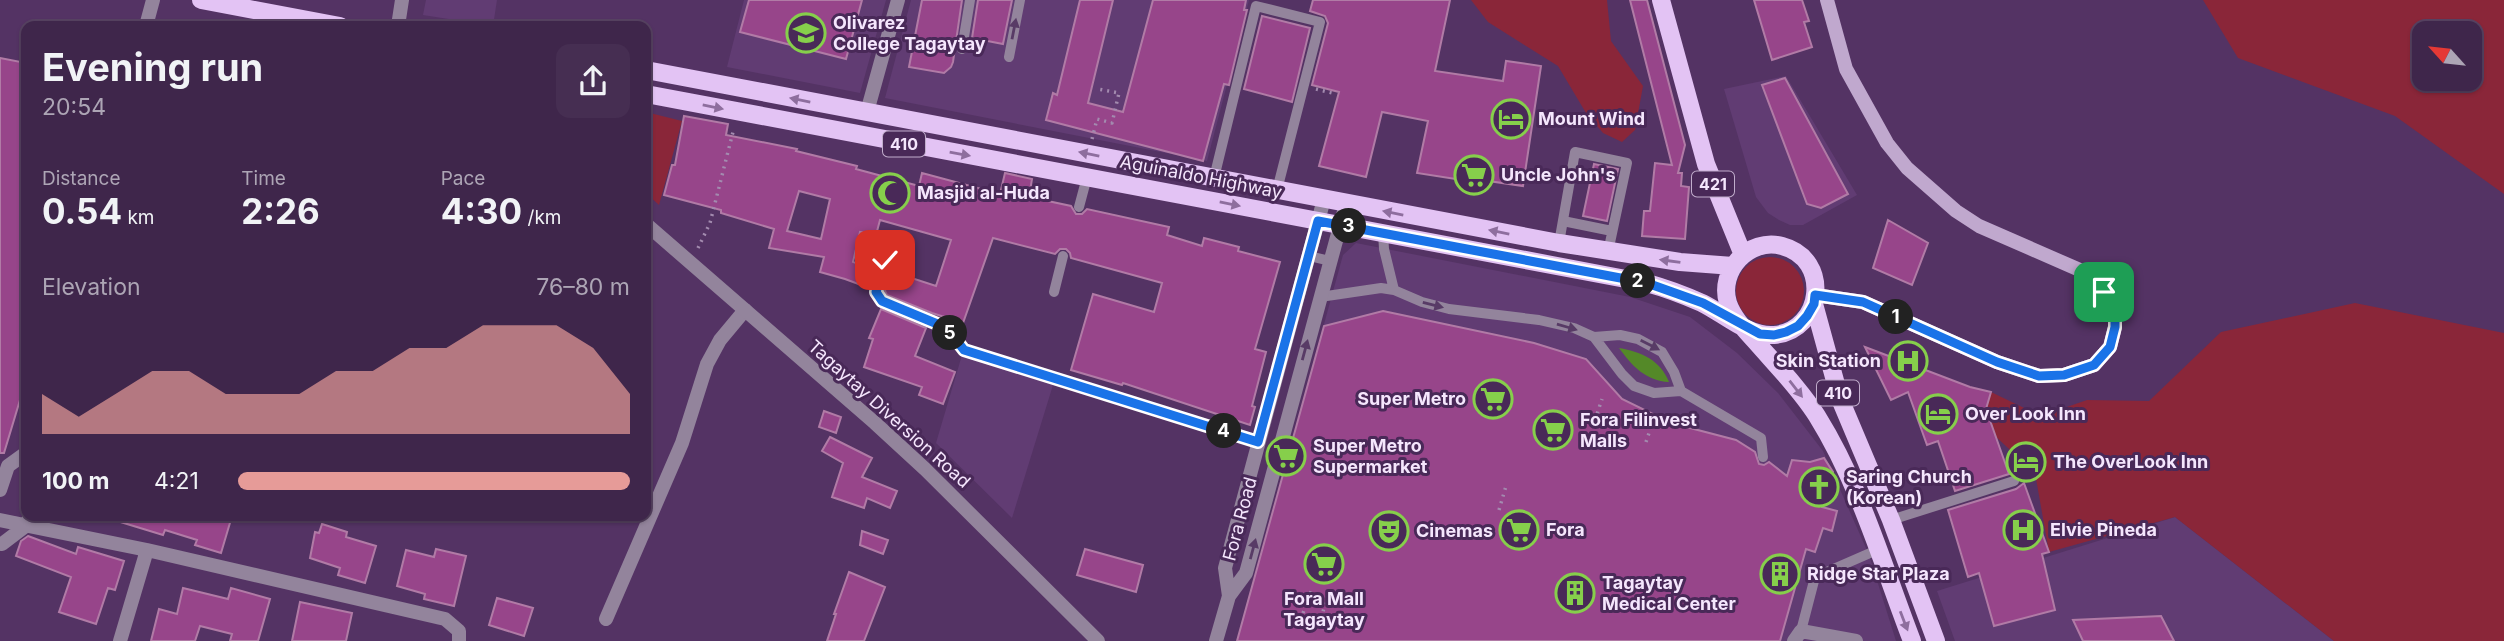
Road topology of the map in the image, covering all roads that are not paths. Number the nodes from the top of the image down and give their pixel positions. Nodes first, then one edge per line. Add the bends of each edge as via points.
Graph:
1 (153, 0) edge
2 (201, 0) edge
3 (402, 0) edge
4 (898, 0) edge
5 (970, 0) edge
6 (1020, 0) edge
7 (1661, 0) edge
8 (1827, 0) edge
9 (147, 21) edge
10 (313, 21) edge
11 (399, 21) edge
12 (962, 49) dead end
13 (1009, 57) dead end
14 (651, 71) edge
15 (651, 95) edge
16 (867, 112) junction
17 (1087, 177) junction
18 (1214, 178) junction
19 (1277, 190) junction
20 (1324, 200) junction
21 (1346, 204) junction
22 (1079, 208) dead end
23 (1318, 221) junction
24 (1563, 221) junction
25 (1340, 225) junction
26 (651, 228) edge
27 (1612, 231) junction
28 (1383, 233) junction
29 (1559, 243) junction
30 (1608, 252) junction
31 (1063, 256) dead end
32 (1309, 256) junction
33 (885, 260) dead end
34 (1738, 260) junction
35 (1330, 261) junction
36 (1394, 290) junction
37 (1054, 292) dead end
38 (1320, 298) junction
39 (1815, 299) junction
40 (745, 310) junction
41 (1741, 325) junction
42 (1594, 337) junction
43 (1681, 391) junction
44 (1258, 442) junction
45 (21, 457) edge
46 (1763, 457) dead end
47 (2014, 481) dead end
48 (0, 489) edge
49 (651, 515) edge
50 (0, 520) edge
51 (1891, 520) junction
52 (21, 521) edge
53 (28, 521) edge
54 (649, 521) edge
55 (1, 545) edge
56 (147, 550) junction
57 (1877, 550) junction
58 (1229, 596) junction
59 (606, 620) dead end
60 (1798, 636) edge
61 (120, 641) edge
62 (459, 641) edge
63 (1098, 641) edge
64 (1216, 641) edge
65 (1856, 641) edge
66 (1912, 641) edge
67 (1936, 641) edge

1 - 9 street
2 - 10 main road
3 - 11 street
4 - 16 street
5 - 12 lane
13 -> 6 lane
7 - 34 main road, 421
8 - 39 main road via 1846,69 1887,143 1907,168 1979,226 2089,274 2115,310 2115,327 2110,347 2094,365 2064,375 2039,376 1863,302
16 -> 14 main road, Aguinaldo Highway / 410
15 -> 17 main road, Aguinaldo Highway / 410
18 -> 16 main road, Aguinaldo Highway / 410
17 - 22 lane
17 -> 23 main road, Aguinaldo Highway / 410
18 - 19 main road, Aguinaldo Highway / 410
18 - 19 lane via 1256,6 1320,22
19 - 20 main road, Aguinaldo Highway / 410
20 - 21 main road, Aguinaldo Highway / 410
20 - 23 street, Fora Road
21 - 25 street, Fora Road
29 -> 21 main road, Aguinaldo Highway / 410
23 - 25 main road, Aguinaldo Highway / 410
23 - 32 street, Fora Road
24 - 27 lane
24 - 27 lane via 1575,152 1627,163
24 - 29 lane
25 - 28 main road, Aguinaldo Highway / 410
25 - 35 street, Fora Road
26 - 40 street, Tagaytay Diversion Road
27 - 30 lane
28 - 36 lane
28 - 41 main road, Aguinaldo Highway / 410 via 1647,283 1703,303
29 - 30 main road, Aguinaldo Highway / 410
34 -> 30 main road, Aguinaldo Highway / 410 via 1680,262
31 - 37 lane
32 - 35 lane
32 - 44 street, Fora Road
33 - 44 lane via 876,292 882,301 947,328 964,350
34 - 39 main road, 410 via 1769,245 1792,250 1812,268
34 - 41 main road, 410 via 1728,275 1726,293
35 - 38 street, Fora Road
36 - 38 lane
36 -> 42 lane via 1422,302 1539,320
58 -> 38 street, Fora Road via 1246,573
39 - 41 main road, 410 via 1807,316 1786,332 1760,334
39 - 51 main road, 410 via 1840,399
40 - 49 street via 720,340 708,364 682,443
40 - 63 street, Tagaytay Diversion Road via 925,469
41 -> 57 main road, 410 via 1817,416 1854,488
42 - 43 lane via 1634,386 1654,393
42 -> 43 lane via 1620,335 1662,352
43 - 46 lane via 1761,438
44 - 58 street, Fora Road via 1225,568
45 - 48 street via 8,466
47 - 51 lane
50 - 52 street
51 - 67 main road, 410
53 - 55 street
53 - 56 street
54 - 59 street
56 - 61 street
56 - 62 street via 445,619 459,631
57 - 60 lane via 1815,577
57 -> 66 main road, 410
58 - 64 street, Fora Road
60 - 65 street

